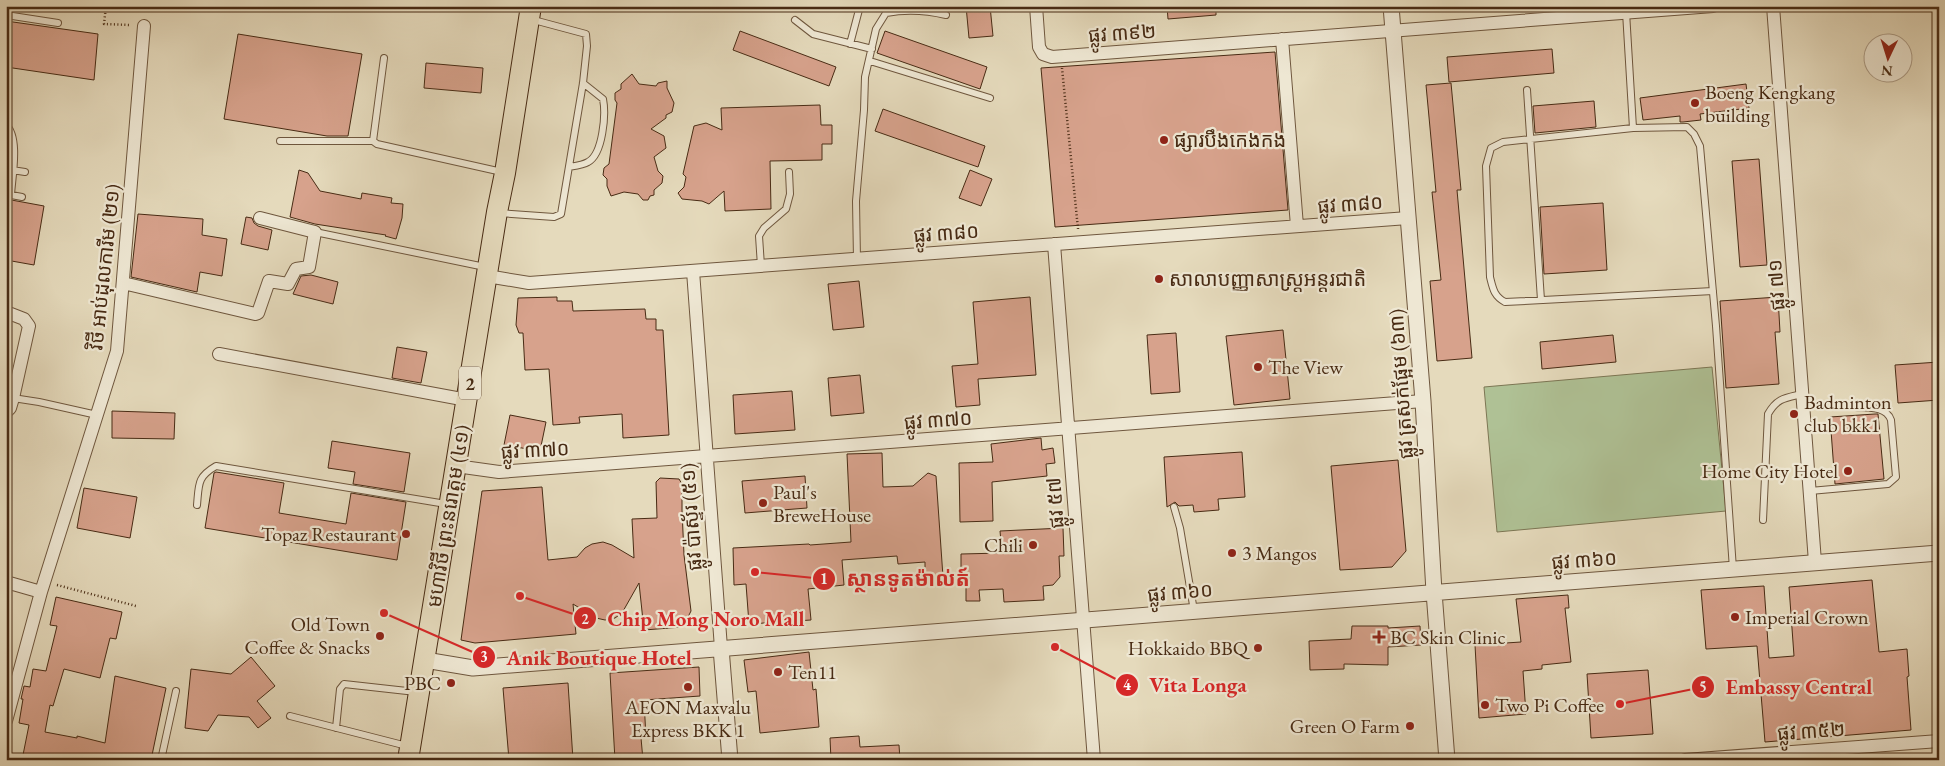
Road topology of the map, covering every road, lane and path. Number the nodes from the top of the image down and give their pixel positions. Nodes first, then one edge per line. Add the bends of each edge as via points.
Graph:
1 (106, 6) edge
2 (860, 6) edge
3 (1036, 6) edge
4 (1391, 6) edge
5 (1713, 6) edge
6 (1773, 6) edge
7 (530, 12) edge
8 (1626, 12) junction
9 (6, 15) edge
10 (946, 15) dead end
11 (795, 20) dead end
12 (58, 24) dead end
13 (144, 26) joint
14 (1393, 31) junction
15 (1282, 40) junction
16 (850, 44) junction
17 (872, 49) junction
18 (1061, 56) junction
19 (384, 58) dead end
20 (870, 61) junction
21 (583, 83) junction
22 (1527, 90) dead end
23 (990, 98) dead end
24 (6, 125) edge
25 (1633, 128) junction
26 (1531, 138) junction
27 (280, 141) dead end
28 (373, 141) junction
29 (568, 167) junction
30 (12, 170) junction
31 (25, 172) dead end
32 (789, 172) dead end
33 (505, 173) junction
34 (9, 195) edge
35 (22, 197) dead end
36 (498, 212) junction
37 (260, 218) dead end
38 (1408, 218) junction
39 (1296, 226) junction
40 (315, 232) junction
41 (1079, 242) junction
42 (1054, 244) junction
43 (857, 259) junction
44 (760, 266) junction
45 (693, 271) junction
46 (488, 272) junction
47 (123, 283) junction
48 (1713, 291) junction
49 (1541, 300) junction
50 (6, 312) edge
51 (220, 354) dead end
52 (1803, 394) junction
53 (13, 398) junction
54 (467, 400) junction
55 (1423, 401) junction
56 (1855, 407) dead end
57 (6, 412) edge
58 (97, 415) junction
59 (1068, 429) junction
60 (707, 456) junction
61 (456, 466) junction
62 (1810, 491) junction
63 (197, 505) dead end
64 (450, 505) junction
65 (1174, 507) dead end
66 (1763, 520) dead end
67 (1939, 553) edge
68 (1815, 562) junction
69 (1733, 569) junction
70 (6, 582) edge
71 (42, 587) junction
72 (1434, 592) junction
73 (136, 606) dead end
74 (1194, 612) junction
75 (1083, 620) junction
76 (721, 648) junction
77 (425, 660) junction
78 (176, 690) dead end
79 (420, 692) junction
80 (290, 716) dead end
81 (6, 721) edge
82 (336, 728) junction
83 (1939, 741) edge
84 (410, 753) edge
85 (161, 760) edge
86 (730, 760) edge
87 (1094, 760) edge
88 (1447, 760) edge
89 (1685, 760) edge

1 - 13 path via 104,24
2 - 16 lane
3 - 18 street, ផ្លូវ ៣៩២ via 1039,47 1043,54
4 - 14 street, ផ្លូវ ត្រសក់ផ្អែម (៦៣)
5 - 8 street, ផ្លូវ ៣៩២
6 - 52 street, ផ្លូវ ៧១
7 - 21 lane via 586,34 588,46
7 - 33 main road, មហាវិថី ព្រះនរោត្តម (៤១) / 2
8 - 14 street, ផ្លូវ ៣៩២
8 - 25 lane
9 - 12 lane
10 - 17 lane via 926,10 886,13 876,29
11 - 16 lane via 814,34
13 - 47 street, វិថី អាប់ដុលការីម (២១)
14 - 15 street, ផ្លូវ ៣៩២
14 - 38 street, ផ្លូវ ត្រសក់ផ្អែម (៦៣)
15 - 18 street, ផ្លូវ ៣៩២
15 - 39 street
16 - 17 lane
17 - 20 lane
18 - 41 path
19 - 28 lane
20 - 23 lane
20 - 43 lane via 865,77 856,200
21 - 29 lane
21 - 29 lane via 603,99 599,148 587,163
22 - 26 lane
24 - 30 lane via 11,129 14,140
25 - 26 lane
25 - 48 lane via 1687,127 1700,146
26 - 49 lane
26 - 49 lane via 1503,142 1491,148 1488,157 1490,277 1497,297 1506,302
27 - 28 lane
28 - 33 lane
29 - 36 lane via 561,214 554,217
30 - 31 lane
30 - 34 lane
32 - 44 lane via 790,194 786,209 759,236
33 - 36 main road, មហាវិថី ព្រះនរោត្តម (៤១) / 2
34 - 35 lane
36 - 46 main road, មហាវិថី ព្រះនរោត្តម (៤១) / 2
37 - 40 street
38 - 39 street, ផ្លូវ ៣៨០
38 - 55 street, ផ្លូវ ត្រសក់ផ្អែម (៦៣)
39 - 41 street, ផ្លូវ ៣៨០
40 - 46 lane
40 - 47 street via 309,267 296,269 288,284 269,280 260,312 255,314
41 - 42 street, ផ្លូវ ៣៨០
42 - 43 street, ផ្លូវ ៣៨០
42 - 59 street, ផ្លូវ ៥៧
43 - 44 street, ផ្លូវ ៣៨០
44 - 45 street, ផ្លូវ ៣៨០
45 - 46 street, ផ្លូវ ៣៨០ via 529,283
45 - 60 street, ផ្លូវ ប៉ាស្ទ័រ (៥១)
46 - 54 main road, មហាវិថី ព្រះនរោត្តម (៤១) / 2
47 - 58 street, វិថី អាប់ដុលការីម (២១) via 117,351
48 - 49 lane
48 - 69 lane
50 - 53 street via 24,319 29,326
51 - 54 street
52 - 62 street, ផ្លូវ ៧១
52 - 66 lane via 1774,403 1768,414
53 - 57 street
53 - 58 lane
54 - 61 main road, មហាវិថី ព្រះនរោត្តម (៤១) / 2
55 - 59 street, ផ្លូវ ៣៧០
55 - 72 street, ផ្លូវ ត្រសក់ផ្អែម (៦៣)
56 - 62 lane via 1882,410 1889,414 1896,477 1888,484
58 - 71 street, វិថី អាប់ដុលការីម (២១)
59 - 60 street, ផ្លូវ ៣៧០
59 - 75 street, ផ្លូវ ៥៧
60 - 61 street, ផ្លូវ ៣៧០ via 499,472
60 - 76 street, ផ្លូវ ប៉ាស្ទ័រ (៥១)
61 - 64 main road, មហាវិថី ព្រះនរោត្តម (៤១) / 2
62 - 68 street, ផ្លូវ ៧១
63 - 64 lane via 204,473 216,466
64 - 77 main road, មហាវិថី ព្រះនរោត្តម (៤១) / 2
65 - 74 lane
67 - 68 street, ផ្លូវ ៣៦០
68 - 69 street, ផ្លូវ ៣៦០
69 - 72 street, ផ្លូវ ៣៦០
70 - 71 street
71 - 73 path
71 - 81 street, វិថី អាប់ដុលការីម (២១)
72 - 74 street, ផ្លូវ ៣៦០
72 - 88 street, ផ្លូវ ត្រសក់ផ្អែម (៦៣)
74 - 75 street, ផ្លូវ ៣៦០
75 - 76 street, ផ្លូវ ៣៦០
75 - 87 street, ផ្លូវ ៥៧
76 - 77 street, ផ្លូវ ៣៦០ via 473,668
76 - 86 street, ផ្លូវ ប៉ាស្ទ័រ (៥១)
77 - 79 main road, មហាវិថី ព្រះនរោត្តម (៤១) / 2
78 - 85 lane
79 - 82 lane via 344,684 340,689
79 - 84 main road, មហាវិថី ព្រះនរោត្តម (៤១) / 2
80 - 82 lane
82 - 84 lane
83 - 89 street, ផ្លូវ ៣៥២

